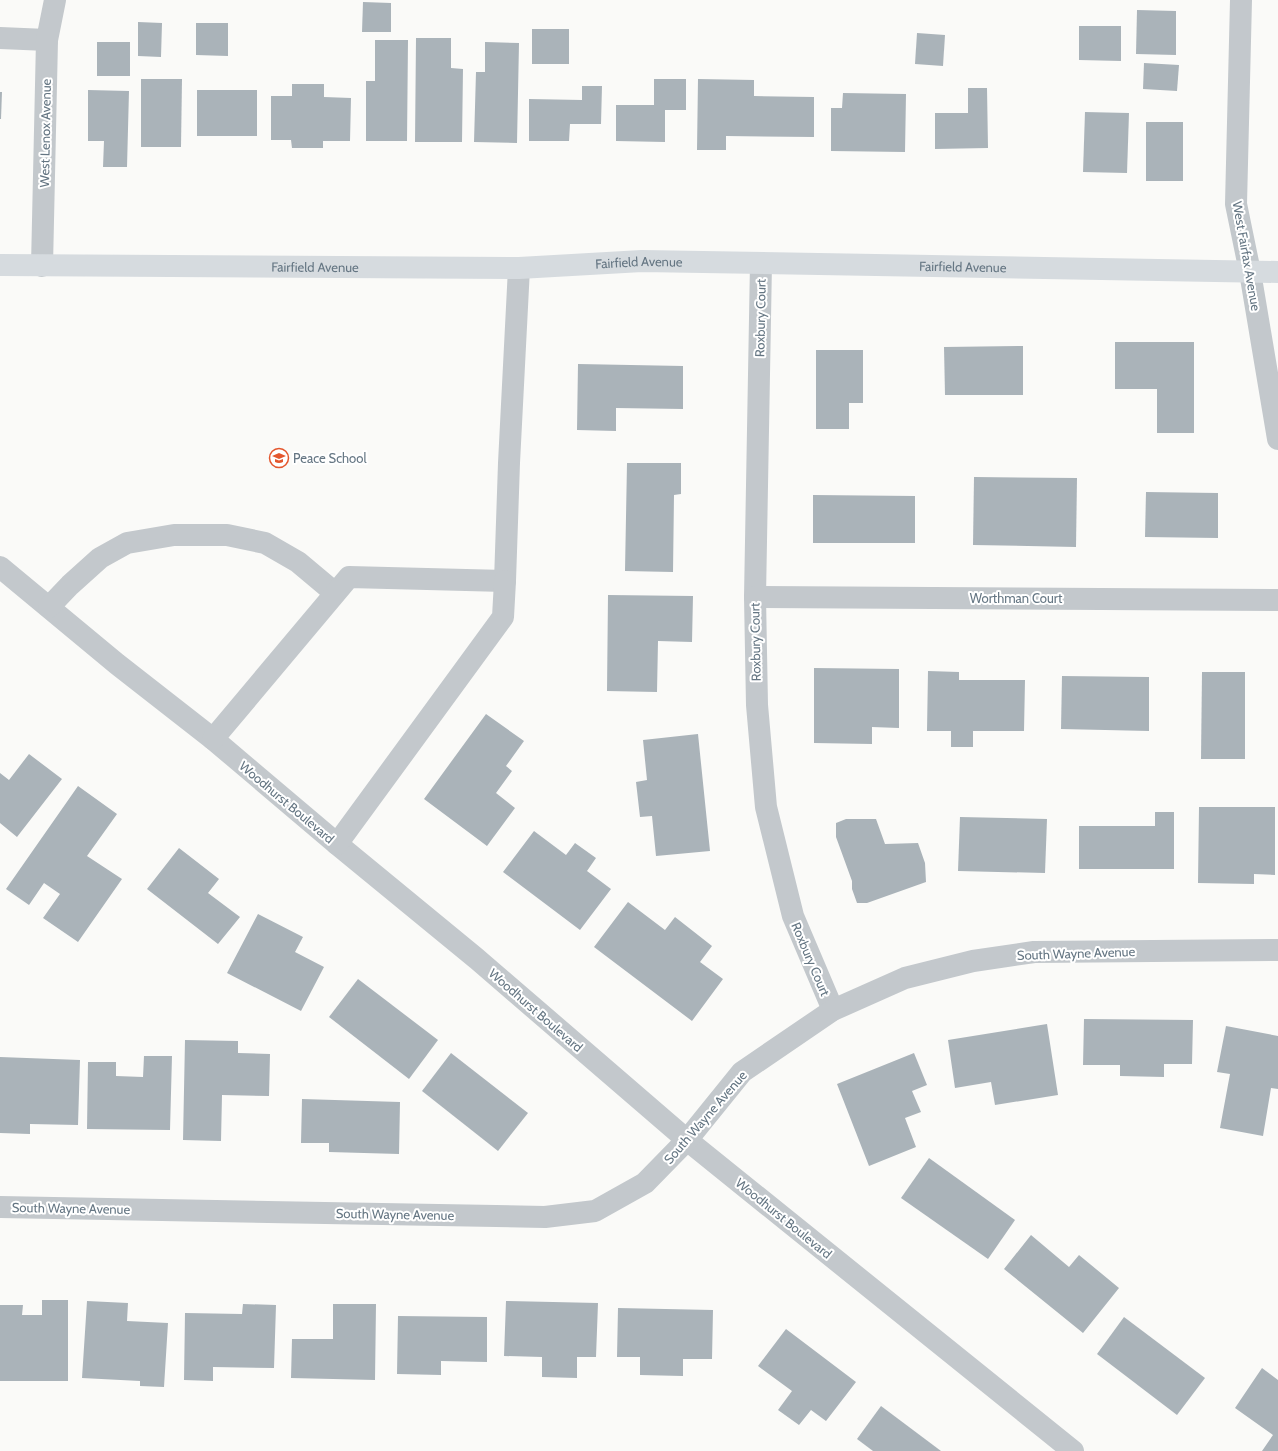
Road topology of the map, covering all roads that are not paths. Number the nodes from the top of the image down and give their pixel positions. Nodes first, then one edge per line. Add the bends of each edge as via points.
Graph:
1 (55, 0) edge
2 (1241, 0) edge
3 (0, 38) edge
4 (47, 40) junction
5 (761, 263) junction
6 (0, 265) edge
7 (42, 266) junction
8 (519, 268) junction
9 (1250, 272) junction
10 (1278, 272) edge
11 (1278, 439) edge
12 (0, 567) edge
13 (505, 581) junction
14 (335, 593) junction
15 (754, 597) junction
16 (1278, 600) edge
17 (49, 607) junction
18 (213, 739) junction
19 (337, 844) junction
20 (1278, 950) edge
21 (833, 1010) junction
22 (687, 1140) junction
23 (0, 1207) edge
24 (1073, 1451) edge

1 - 4 street, West Lenox Avenue
2 - 9 street, West Fairfax Avenue via 1236,204
3 - 4 street
4 - 7 street, West Lenox Avenue
5 - 8 main road, Fairfield Avenue via 642,261
5 - 9 main road, Fairfield Avenue
5 - 15 street, Roxbury Court
6 - 7 main road, Fairfield Avenue
7 - 8 main road, Fairfield Avenue
8 - 13 street
9 - 10 main road, Fairfield Avenue
9 - 11 street, West Fairfax Avenue
12 - 17 street, Woodhurst Boulevard
13 - 14 street via 349,577
13 - 19 street via 503,617
14 - 17 street via 298,562 265,543 227,535 174,535 127,543 100,558 70,584
14 - 18 street
15 - 16 street, Worthman Court
15 - 21 street, Roxbury Court via 757,705 766,807 793,916
17 - 18 street, Woodhurst Boulevard
18 - 19 street, Woodhurst Boulevard
19 - 22 street, Woodhurst Boulevard via 477,959
20 - 21 street, South Wayne Avenue via 1027,953 973,961 905,978
21 - 22 street, South Wayne Avenue via 742,1072
22 - 23 street, South Wayne Avenue via 644,1183 596,1211 545,1217
22 - 24 street, Woodhurst Boulevard

